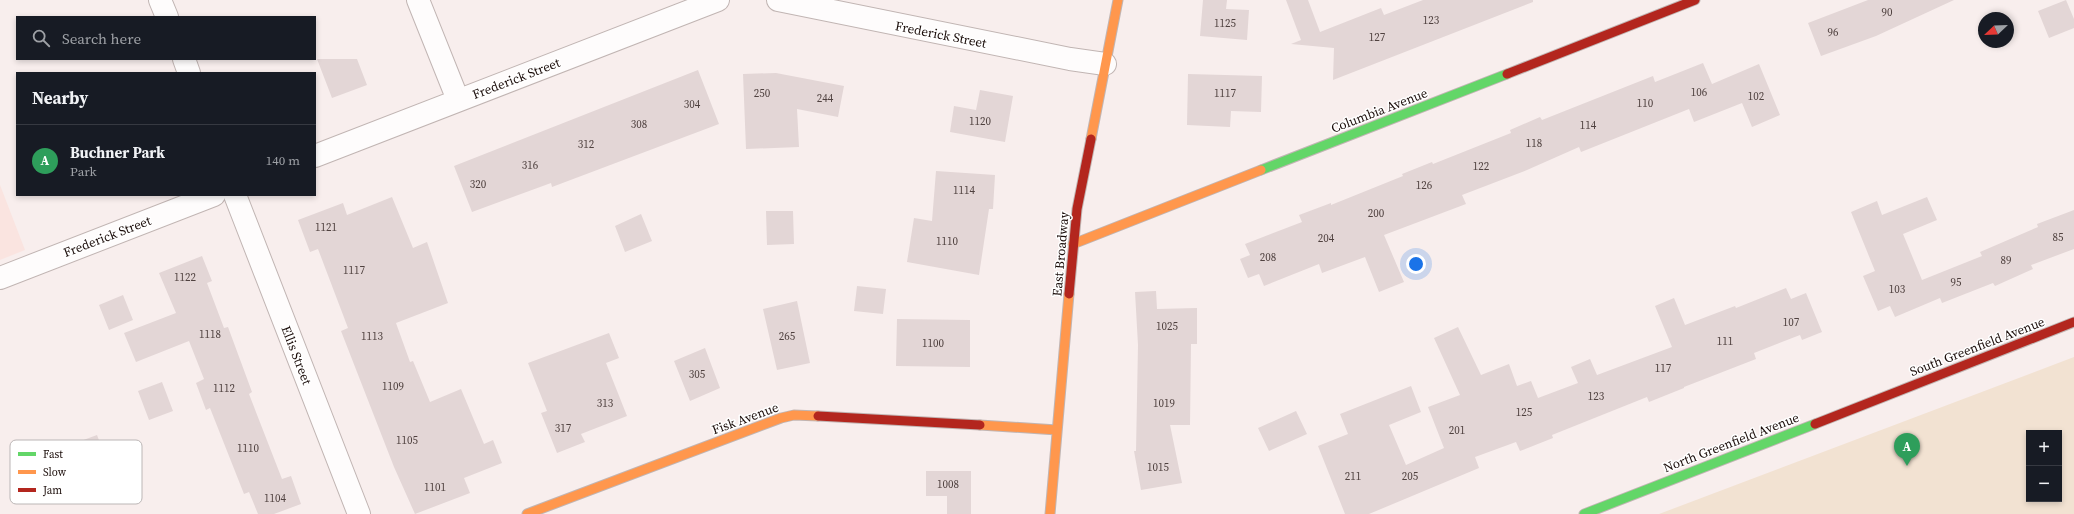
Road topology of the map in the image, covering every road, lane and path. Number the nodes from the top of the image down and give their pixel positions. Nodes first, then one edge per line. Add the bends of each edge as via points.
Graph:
1 (160, 0) edge
2 (418, 0) edge
3 (718, 0) edge
4 (778, 0) edge
5 (1118, 0) edge
6 (1695, 0) edge
7 (167, 16) edge
8 (184, 60) edge
9 (1105, 64) junction
10 (189, 72) edge
11 (458, 100) junction
12 (316, 156) edge
13 (211, 196) edge
14 (235, 196) edge
15 (1073, 244) junction
16 (0, 278) edge
17 (2074, 322) edge
18 (1889, 395) joint
19 (1057, 430) junction
20 (359, 514) edge
21 (527, 514) edge
22 (1050, 514) edge
23 (1584, 514) edge

1 - 7 street
2 - 11 street
3 - 11 street, Frederick Street
4 - 9 street, Frederick Street
5 - 9 street, East Broadway
6 - 15 street, Columbia Avenue
8 - 10 street
9 - 15 street, East Broadway via 1077,209
11 - 12 street, Frederick Street
13 - 16 street, Frederick Street
14 - 20 street, Ellis Street
15 - 19 street, East Broadway
17 - 18 street, South Greenfield Avenue
18 - 23 street, North Greenfield Avenue
19 - 21 street, Fisk Avenue via 864,417 781,418
19 - 22 street, East Broadway

